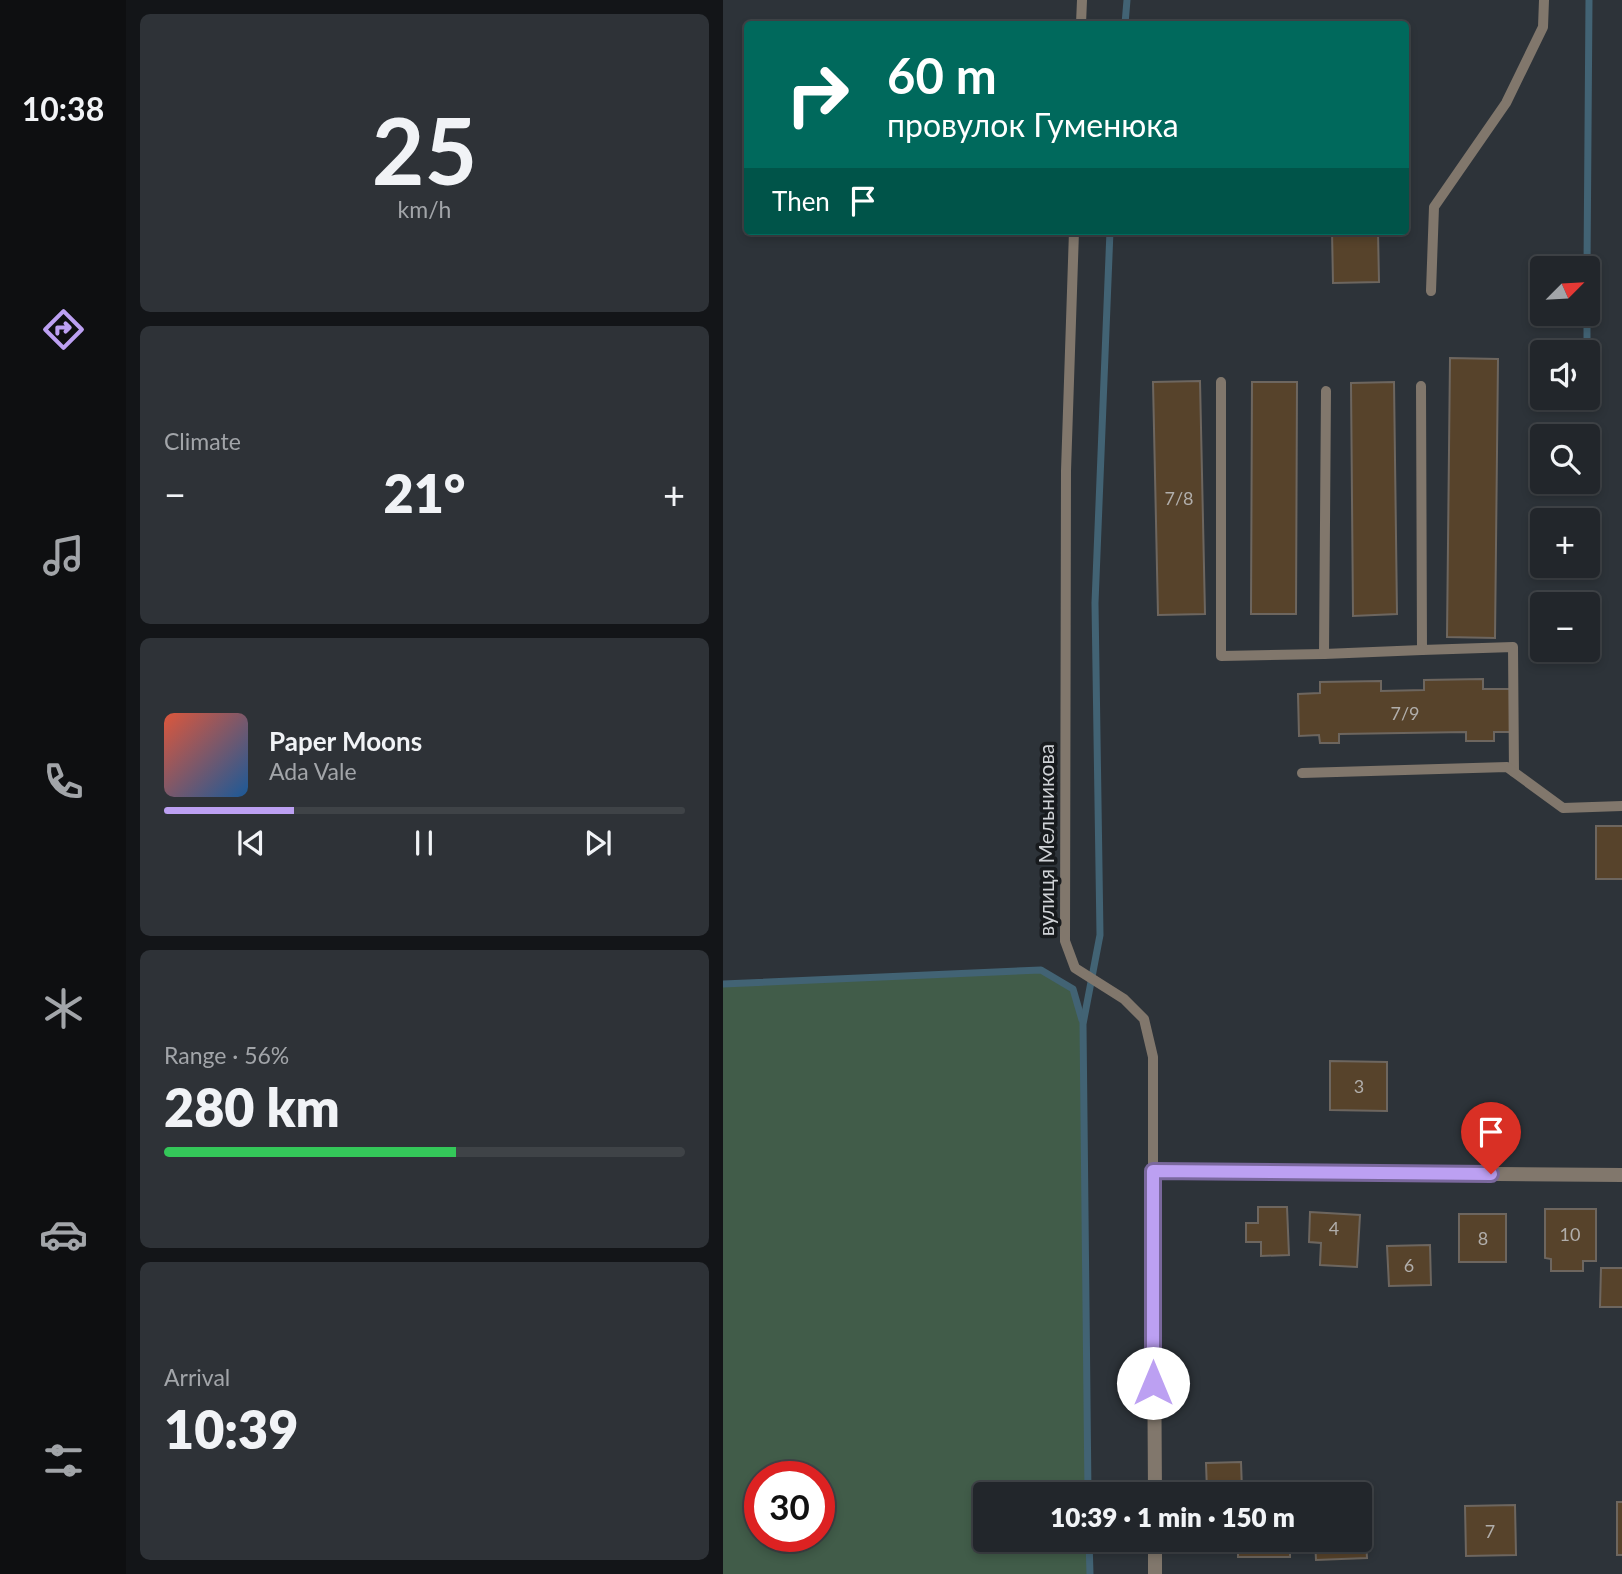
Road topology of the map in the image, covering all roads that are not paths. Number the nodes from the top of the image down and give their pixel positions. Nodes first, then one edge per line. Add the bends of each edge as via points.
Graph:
1 (1082, 0) edge
2 (1544, 0) edge
3 (1081, 21) edge
4 (1074, 235) edge
5 (1431, 291) dead end
6 (1221, 382) dead end
7 (1421, 386) dead end
8 (1326, 391) dead end
9 (1422, 650) junction
10 (1324, 654) junction
11 (1514, 772) junction
12 (1302, 773) dead end
13 (1622, 806) edge
14 (1153, 1171) junction
15 (1622, 1175) edge
16 (1155, 1482) edge
17 (1155, 1552) edge
18 (1155, 1574) edge

1 - 3 lane
2 - 5 lane via 1543,27 1506,103 1434,207
4 - 14 lane, вулиця Мельникова via 1065,471 1065,941 1075,968 1124,999 1144,1019 1153,1057
6 - 10 lane via 1221,656
7 - 9 lane
8 - 10 lane
9 - 10 lane
9 - 11 lane via 1513,647
11 - 12 lane via 1507,767
11 - 13 lane via 1563,808
14 - 15 street
14 - 16 street, вулиця Мельникова
17 - 18 street

